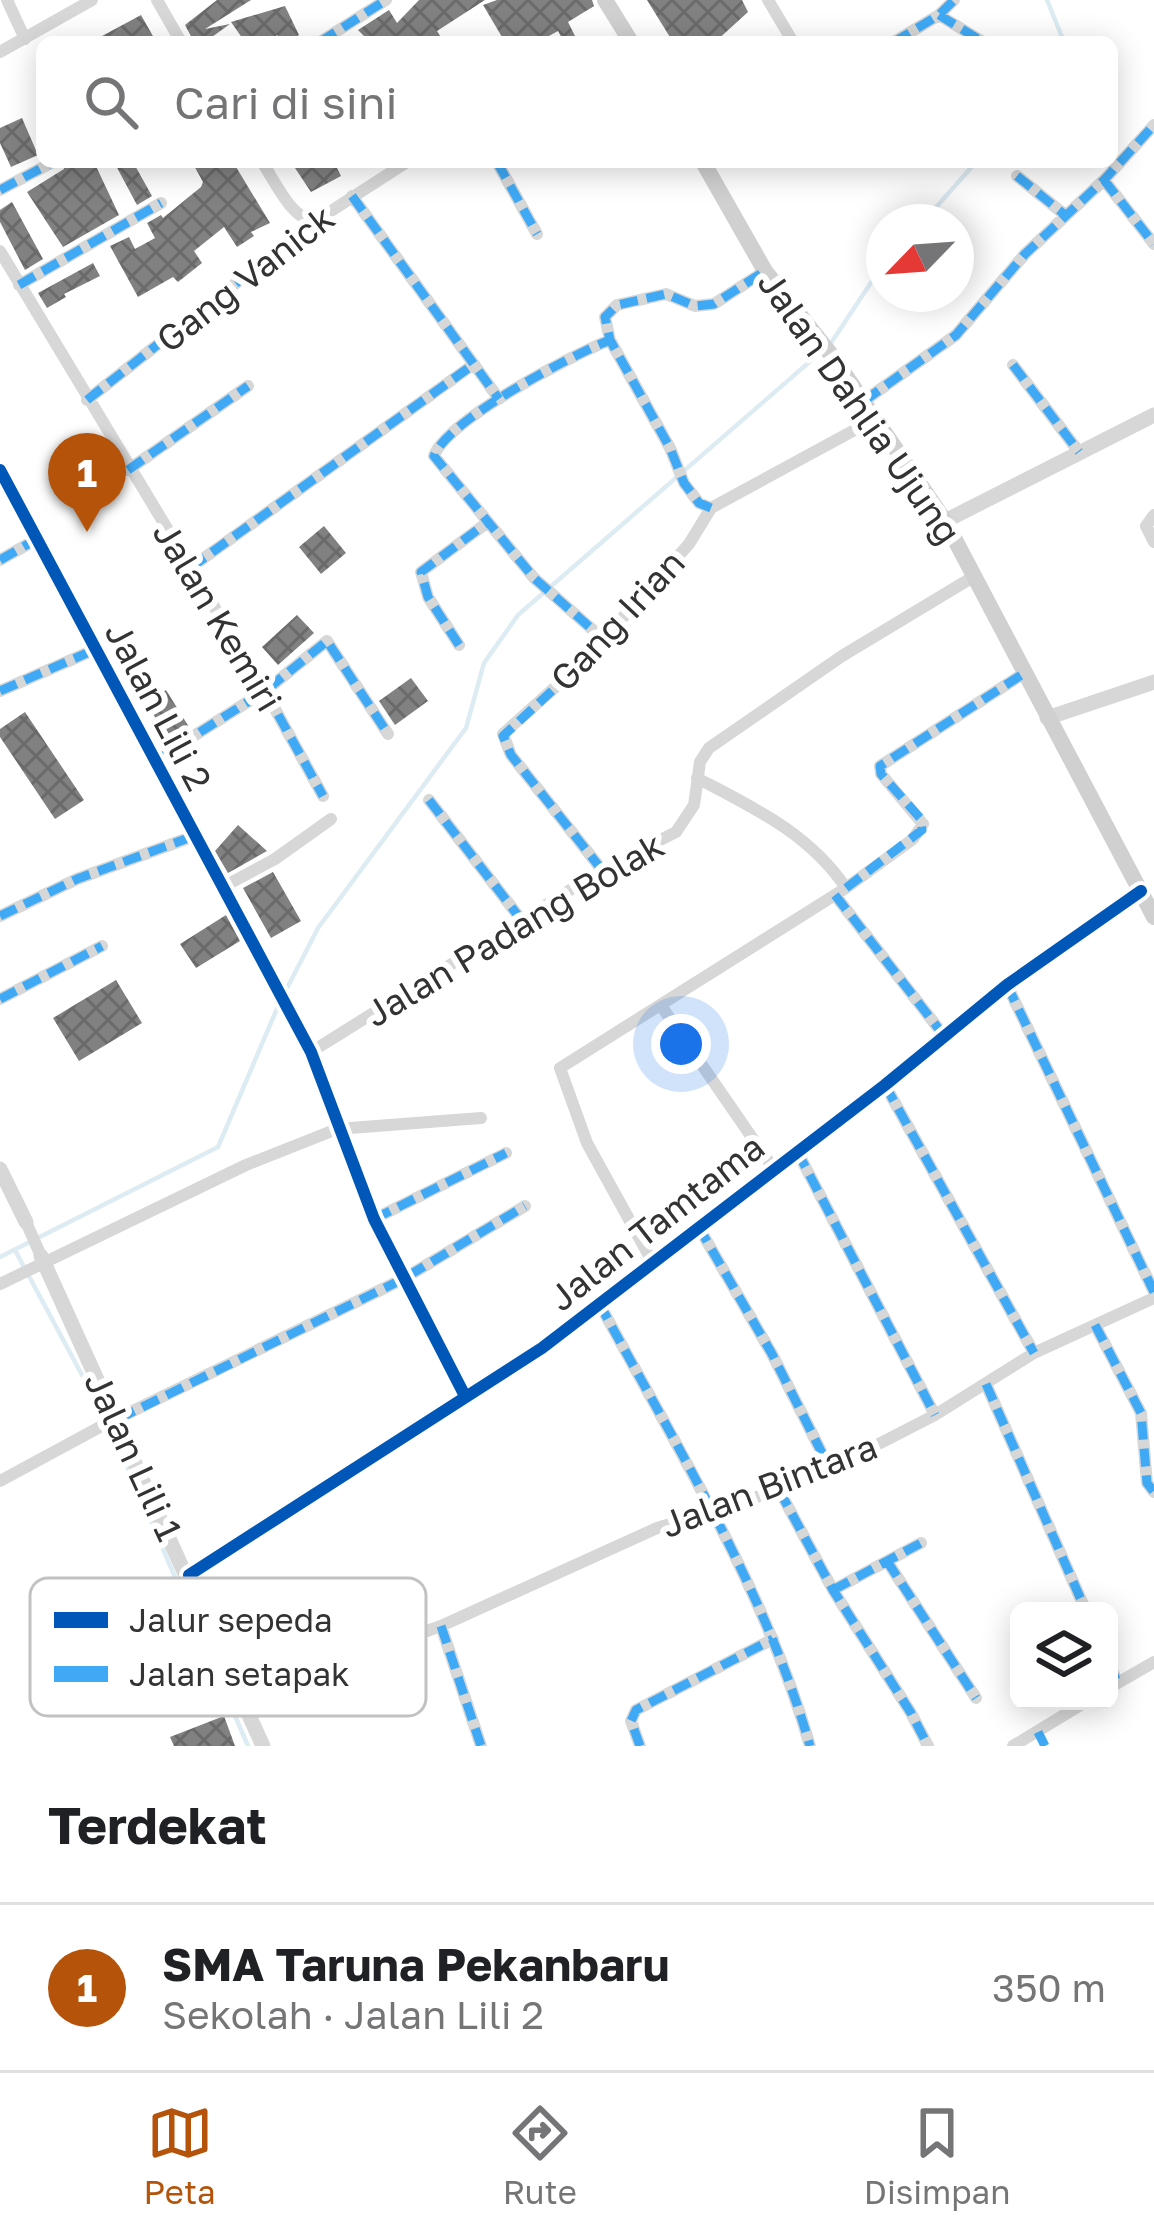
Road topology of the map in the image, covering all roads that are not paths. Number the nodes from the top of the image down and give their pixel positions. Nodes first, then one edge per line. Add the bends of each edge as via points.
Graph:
1 (7, 0) edge
2 (92, 0) edge
3 (157, 0) edge
4 (386, 0) edge
5 (604, 0) edge
6 (768, 0) edge
7 (954, 0) edge
8 (939, 15) junction
9 (178, 36) edge
10 (329, 36) edge
11 (626, 36) edge
12 (789, 36) edge
13 (904, 36) edge
14 (973, 36) edge
15 (26, 39) junction
16 (0, 52) edge
17 (1154, 124) edge
18 (1118, 164) edge
19 (42, 168) edge
20 (266, 168) edge
21 (397, 168) edge
22 (500, 168) edge
23 (706, 168) edge
24 (1115, 168) edge
25 (1017, 176) dead end
26 (1104, 180) junction
27 (0, 190) edge
28 (352, 196) junction
29 (161, 203) dead end
30 (1065, 215) junction
31 (314, 222) junction
32 (1150, 227) edge
33 (537, 234) dead end
34 (1154, 244) edge
35 (0, 251) edge
36 (765, 271) junction
37 (19, 285) junction
38 (610, 340) junction
39 (474, 364) junction
40 (1013, 365) dead end
41 (248, 386) dead end
42 (499, 399) junction
43 (87, 400) junction
44 (864, 401) junction
45 (1154, 415) edge
46 (873, 420) junction
47 (1079, 452) junction
48 (0, 470) edge
49 (128, 470) junction
50 (710, 508) junction
51 (1154, 515) edge
52 (945, 520) junction
53 (488, 522) junction
54 (37, 538) junction
55 (1154, 542) edge
56 (0, 560) edge
57 (190, 568) junction
58 (973, 578) junction
59 (602, 638) junction
60 (459, 644) dead end
61 (96, 649) junction
62 (1026, 672) junction
63 (1154, 682) edge
64 (0, 691) edge
65 (265, 691) junction
66 (1047, 718) junction
67 (388, 734) dead end
68 (154, 761) junction
69 (698, 778) junction
70 (323, 796) dead end
71 (428, 800) dead end
72 (331, 818) dead end
73 (194, 836) junction
74 (602, 870) junction
75 (221, 888) junction
76 (840, 892) junction
77 (1146, 893) edge
78 (0, 916) edge
79 (1154, 917) edge
80 (523, 922) junction
81 (102, 946) dead end
82 (1007, 985) junction
83 (0, 999) edge
84 (662, 1007) junction
85 (945, 1036) junction
86 (310, 1052) junction
87 (885, 1085) junction
88 (481, 1118) dead end
89 (337, 1129) junction
90 (797, 1151) junction
91 (506, 1153) dead end
92 (0, 1168) edge
93 (775, 1171) junction
94 (525, 1206) dead end
95 (374, 1219) junction
96 (26, 1222) joint
97 (698, 1226) junction
98 (40, 1262) junction
99 (652, 1262) junction
100 (403, 1280) junction
101 (3, 1283) edge
102 (1154, 1295) edge
103 (599, 1303) junction
104 (1095, 1325) junction
105 (1034, 1353) junction
106 (986, 1384) junction
107 (465, 1396) junction
108 (935, 1414) junction
109 (118, 1419) junction
110 (830, 1469) junction
111 (0, 1480) edge
112 (779, 1490) junction
113 (1154, 1492) edge
114 (711, 1509) junction
115 (921, 1543) dead end
116 (887, 1561) junction
117 (189, 1575) junction
118 (190, 1578) edge
119 (833, 1590) junction
120 (1082, 1602) edge
121 (440, 1626) junction
122 (426, 1631) edge
123 (773, 1639) junction
124 (1154, 1662) edge
125 (1118, 1682) edge
126 (976, 1698) dead end
127 (1073, 1710) edge
128 (250, 1716) edge
129 (1038, 1732) junction
130 (263, 1746) edge
131 (481, 1746) edge
132 (640, 1746) edge
133 (810, 1746) edge
134 (928, 1746) edge
135 (1013, 1746) edge
136 (1045, 1746) edge

1 - 15 street
2 - 15 street
3 - 9 street
4 - 10 street
5 - 11 main road
6 - 12 street
7 - 8 street
8 - 13 street
8 - 14 street
15 - 16 street
17 - 18 street
19 - 27 street
20 - 31 street via 296,212
21 - 28 street, Gang Vanick
22 - 33 street
23 - 36 main road, Jalan Dahlia Ujung
24 - 26 street
25 - 30 street
26 - 30 street
26 - 32 street
28 - 31 street, Gang Vanick
28 - 39 street
29 - 37 street
30 - 44 street via 956,335
31 - 43 street, Gang Vanick
32 - 34 street
35 - 37 street, Jalan Kemiri
36 - 38 street via 704,307 666,294 617,304 605,317
36 - 44 main road, Jalan Dahlia Ujung
37 - 43 street, Jalan Kemiri
38 - 42 street
38 - 50 street via 685,483
39 - 42 street
39 - 57 street
40 - 47 street
41 - 49 street
42 - 53 street via 434,451
43 - 49 street, Jalan Kemiri
44 - 46 main road, Jalan Dahlia Ujung
45 - 47 street
46 - 50 street, Gang Irian
46 - 52 main road, Jalan Dahlia Ujung
47 - 52 street
48 - 54 street, Jalan Lili 2
49 - 57 street, Jalan Kemiri
50 - 59 street, Gang Irian via 689,544
51 - 55 street via 1146,526
52 - 58 main road, Jalan Dahlia Ujung
53 - 59 street via 534,578
53 - 60 street via 421,572
54 - 56 street
54 - 61 street, Jalan Lili 2
57 - 65 street, Jalan Kemiri
58 - 62 main road, Jalan Dahlia Ujung
58 - 69 street, Jalan Padang Bolak via 709,748
59 - 74 street, Gang Irian via 503,736
61 - 64 street
61 - 68 street, Jalan Lili 2
62 - 66 main road, Jalan Dahlia Ujung
62 - 76 street via 880,766 922,830
63 - 66 street
65 - 67 street via 327,640
65 - 68 street
65 - 70 street, Jalan Kemiri
66 - 77 main road, Jalan Dahlia Ujung
68 - 73 street, Jalan Lili 2
69 - 74 street, Jalan Padang Bolak via 694,806 676,832
69 - 76 street via 799,835 830,865
71 - 80 street
72 - 75 street
73 - 75 street, Jalan Lili 2
73 - 78 street
74 - 80 street, Jalan Padang Bolak
75 - 86 street, Jalan Lili 2
76 - 84 street
76 - 85 street
77 - 79 main road, Jalan Dahlia Ujung
77 - 82 street, Jalan Tamtama
80 - 86 street, Jalan Padang Bolak
81 - 83 street
82 - 85 street, Jalan Tamtama
82 - 102 street
84 - 93 street
84 - 99 street via 560,1070 587,1143
85 - 87 street, Jalan Tamtama
86 - 89 street
87 - 90 street, Jalan Tamtama
87 - 105 street
88 - 89 street
89 - 95 street
89 - 98 street
90 - 93 street, Jalan Tamtama
90 - 108 street
91 - 95 street
92 - 96 street, Jalan Lili 1
93 - 97 street, Jalan Tamtama
94 - 100 street
95 - 100 street
96 - 98 street, Jalan Lili 1
97 - 99 street, Jalan Tamtama
97 - 110 street, Jalan Tamtama
98 - 101 street
98 - 109 street, Jalan Lili 1
99 - 103 street, Jalan Tamtama
100 - 107 street
100 - 109 street
102 - 104 street, Jalan Bintara
103 - 107 street, Jalan Tamtama
103 - 114 street, Jalan Tamtama
104 - 105 street, Jalan Bintara
104 - 113 street via 1141,1413
105 - 106 street, Jalan Bintara
106 - 108 street, Jalan Bintara
106 - 120 street
107 - 117 street, Jalan Tamtama
108 - 110 street, Jalan Bintara
109 - 111 street
109 - 117 street, Jalan Lili 1
110 - 112 street, Jalan Bintara
112 - 114 street, Jalan Bintara
112 - 119 street
114 - 121 street, Jalan Bintara
114 - 123 street, Jalan Tamtama
115 - 116 street
116 - 119 street
116 - 126 street
117 - 118 street, Jalan Lili 1
119 - 134 street
121 - 122 street, Jalan Bintara
121 - 131 street
123 - 132 street via 636,1710
123 - 133 street, Jalan Tamtama
124 - 125 street
127 - 129 street
128 - 130 street, Jalan Lili 1
129 - 135 street
129 - 136 street

